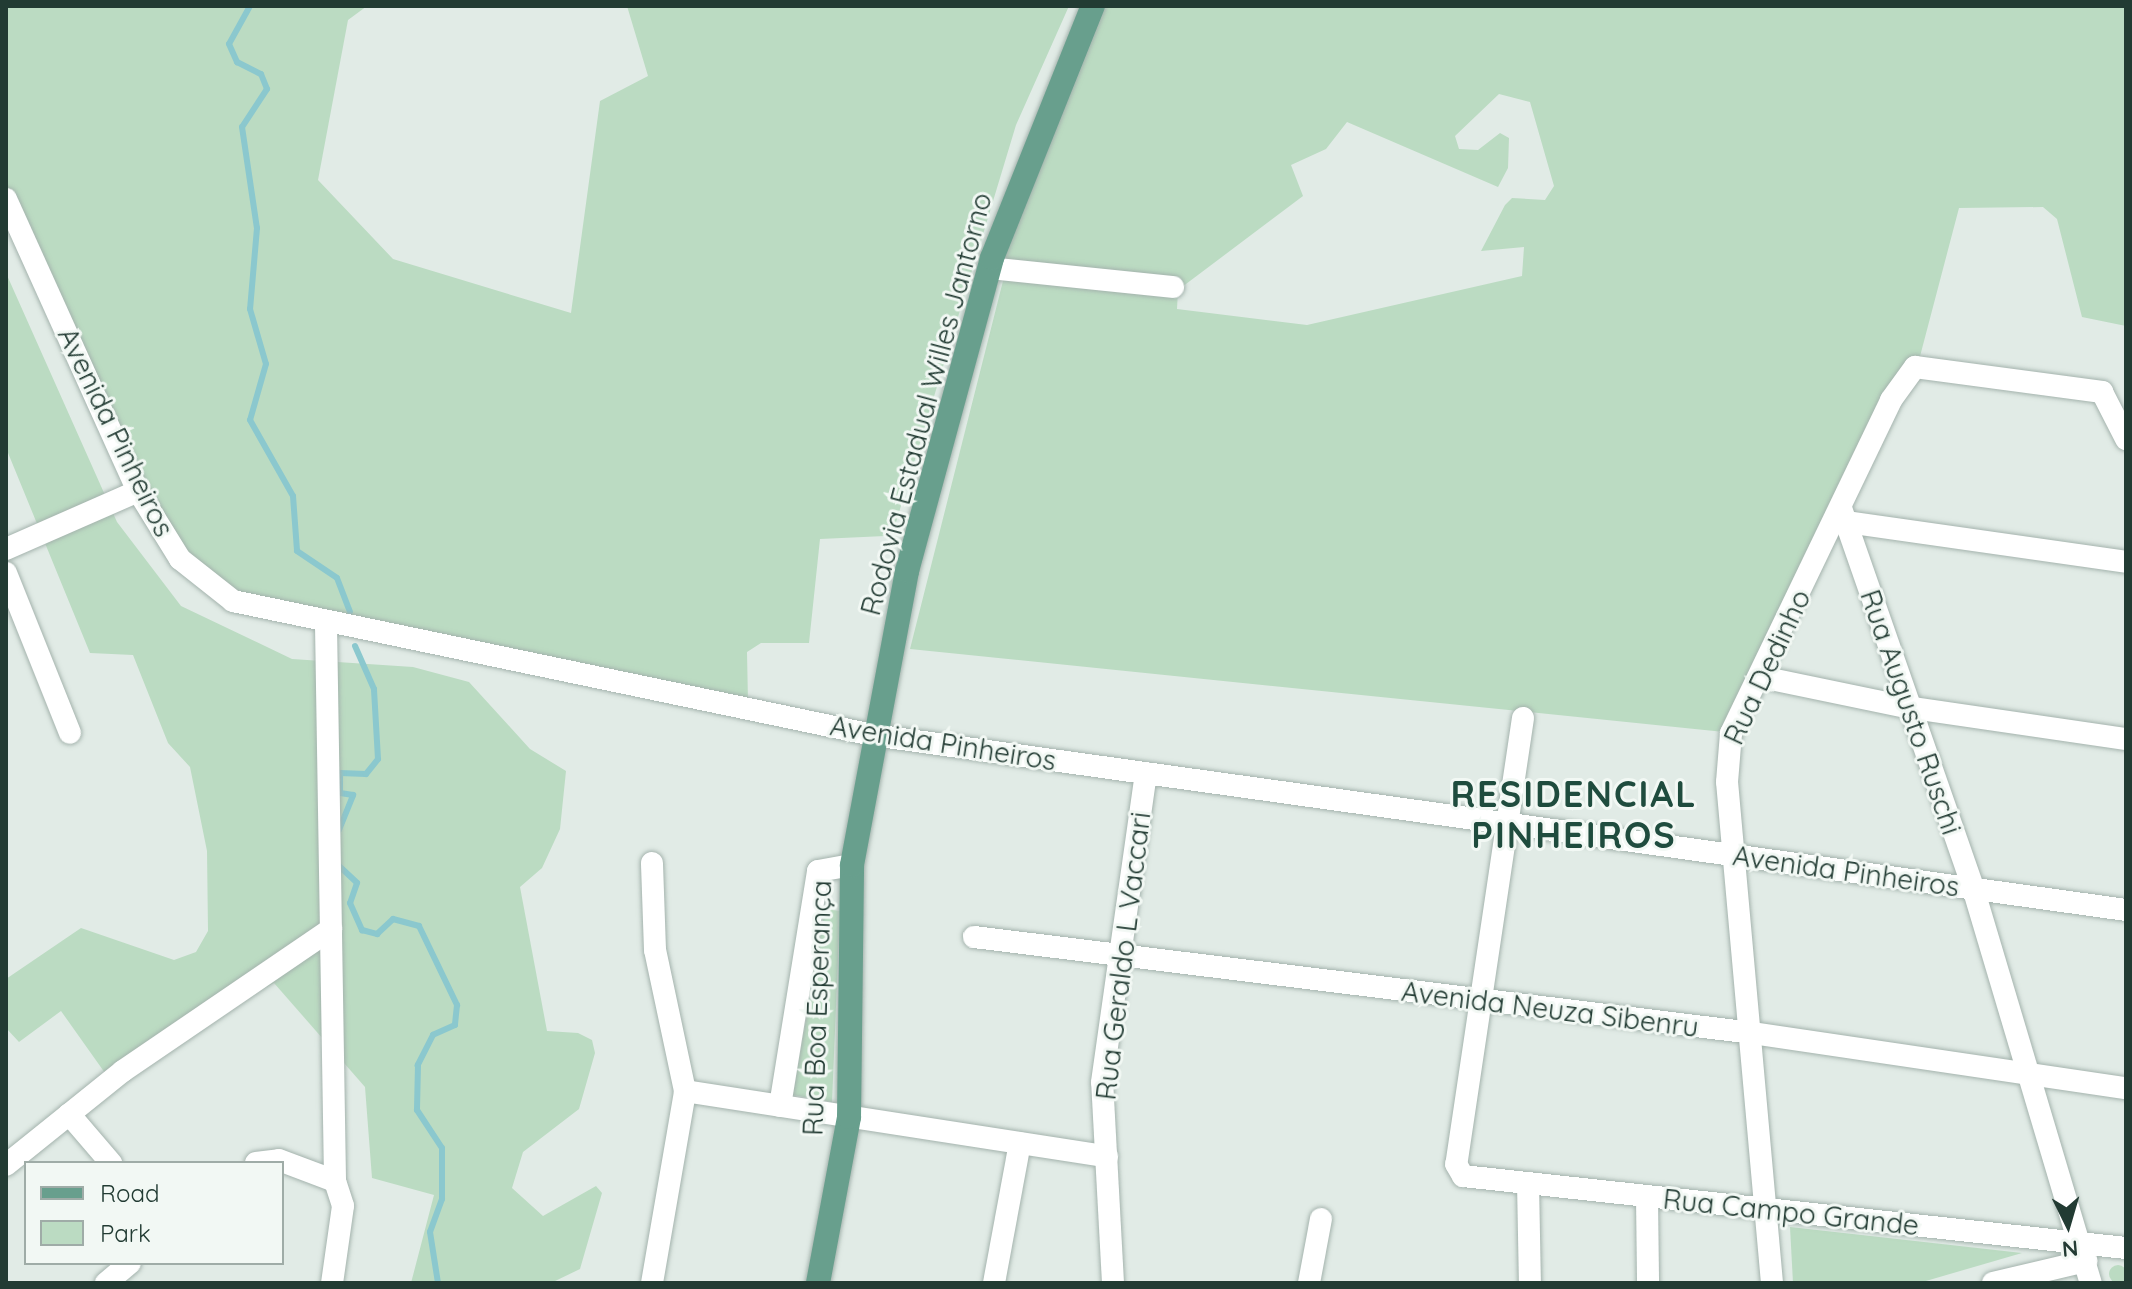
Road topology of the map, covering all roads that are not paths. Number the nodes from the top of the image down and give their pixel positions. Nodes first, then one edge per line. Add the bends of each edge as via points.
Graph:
1 (1093, 6) edge
2 (6, 199) edge
3 (989, 268) junction
4 (1173, 287) dead end
5 (2126, 439) edge
6 (138, 491) junction
7 (1844, 515) junction
8 (6, 549) edge
9 (2126, 562) edge
10 (6, 573) edge
11 (326, 625) junction
12 (1761, 677) junction
13 (1906, 707) junction
14 (1523, 718) dead end
15 (70, 733) dead end
16 (873, 735) junction
17 (2126, 739) edge
18 (1146, 773) junction
19 (1506, 824) junction
20 (1738, 856) junction
21 (652, 863) dead end
22 (852, 865) junction
23 (1973, 888) junction
24 (2126, 910) edge
25 (331, 929) junction
26 (974, 937) dead end
27 (1120, 956) junction
28 (1479, 1002) junction
29 (1752, 1033) junction
30 (2031, 1073) junction
31 (2126, 1088) edge
32 (685, 1091) junction
33 (780, 1106) junction
34 (69, 1114) junction
35 (849, 1117) junction
36 (1020, 1143) junction
37 (1107, 1156) junction
38 (109, 1161) edge
39 (284, 1162) edge
40 (6, 1165) edge
41 (335, 1181) junction
42 (1528, 1183) junction
43 (1647, 1197) junction
44 (1765, 1211) junction
45 (1321, 1219) dead end
46 (2126, 1248) edge
47 (2083, 1251) junction
48 (128, 1265) edge
49 (106, 1283) edge
50 (332, 1283) edge
51 (652, 1283) edge
52 (818, 1283) edge
53 (994, 1283) edge
54 (1113, 1283) edge
55 (1309, 1283) edge
56 (1530, 1283) edge
57 (1648, 1283) edge
58 (1772, 1283) edge
59 (1993, 1283) edge
60 (2091, 1283) edge

1 - 3 main road, Rodovia Estadual Willes Jantorno
2 - 6 street, Avenida Pinheiros
3 - 4 street
3 - 16 main road, Rodovia Estadual Willes Jantorno via 907,571
5 - 7 street, Rua Dedinho via 2102,392 1920,364 1891,400
6 - 8 street
6 - 11 street, Avenida Pinheiros via 201,583 233,601
7 - 9 street
7 - 12 street, Rua Dedinho
7 - 13 street, Rua Augusto Ruschi
10 - 15 street
11 - 16 street, Avenida Pinheiros
11 - 25 street
12 - 13 street
12 - 20 street, Rua Dedinho via 1726,751
13 - 17 street
13 - 23 street, Rua Augusto Ruschi
14 - 19 street
16 - 18 street, Avenida Pinheiros
16 - 22 main road, Rua Boa Esperança
18 - 19 street, Avenida Pinheiros
18 - 27 street, Rua Geraldo L Vaccari
19 - 20 street, Avenida Pinheiros
19 - 28 street
20 - 23 street, Avenida Pinheiros
20 - 29 street, Rua Dedinho
21 - 32 street via 655,950
22 - 33 street via 818,871
22 - 35 main road, Rua Boa Esperança
23 - 24 street, Avenida Pinheiros
23 - 30 street, Rua Augusto Ruschi
25 - 34 street
25 - 41 street
26 - 27 street, Avenida Neuza Sibenru
27 - 28 street, Avenida Neuza Sibenru
27 - 37 street, Rua Geraldo L Vaccari via 1102,1082
28 - 29 street, Avenida Neuza Sibenru
28 - 42 street, Rua Campo Grande via 1459,1171 1469,1179
29 - 30 street, Avenida Neuza Sibenru
29 - 44 street, Rua Dedinho
30 - 31 street, Avenida Neuza Sibenru
30 - 47 street, Rua Augusto Ruschi
32 - 33 street
32 - 51 street
33 - 35 street
34 - 38 street
34 - 40 street
35 - 36 street
35 - 52 main road, Rua Boa Esperança
36 - 37 street
36 - 53 street
37 - 54 street, Rua Geraldo L Vaccari
39 - 41 street
41 - 50 street via 343,1206
42 - 43 street, Rua Campo Grande
42 - 56 street
43 - 44 street, Rua Campo Grande
43 - 57 street
44 - 47 street, Rua Campo Grande
44 - 58 street, Rua Dedinho
45 - 55 street
46 - 47 street, Rua Campo Grande
47 - 59 street
47 - 60 street, Rua Augusto Ruschi
48 - 49 street

